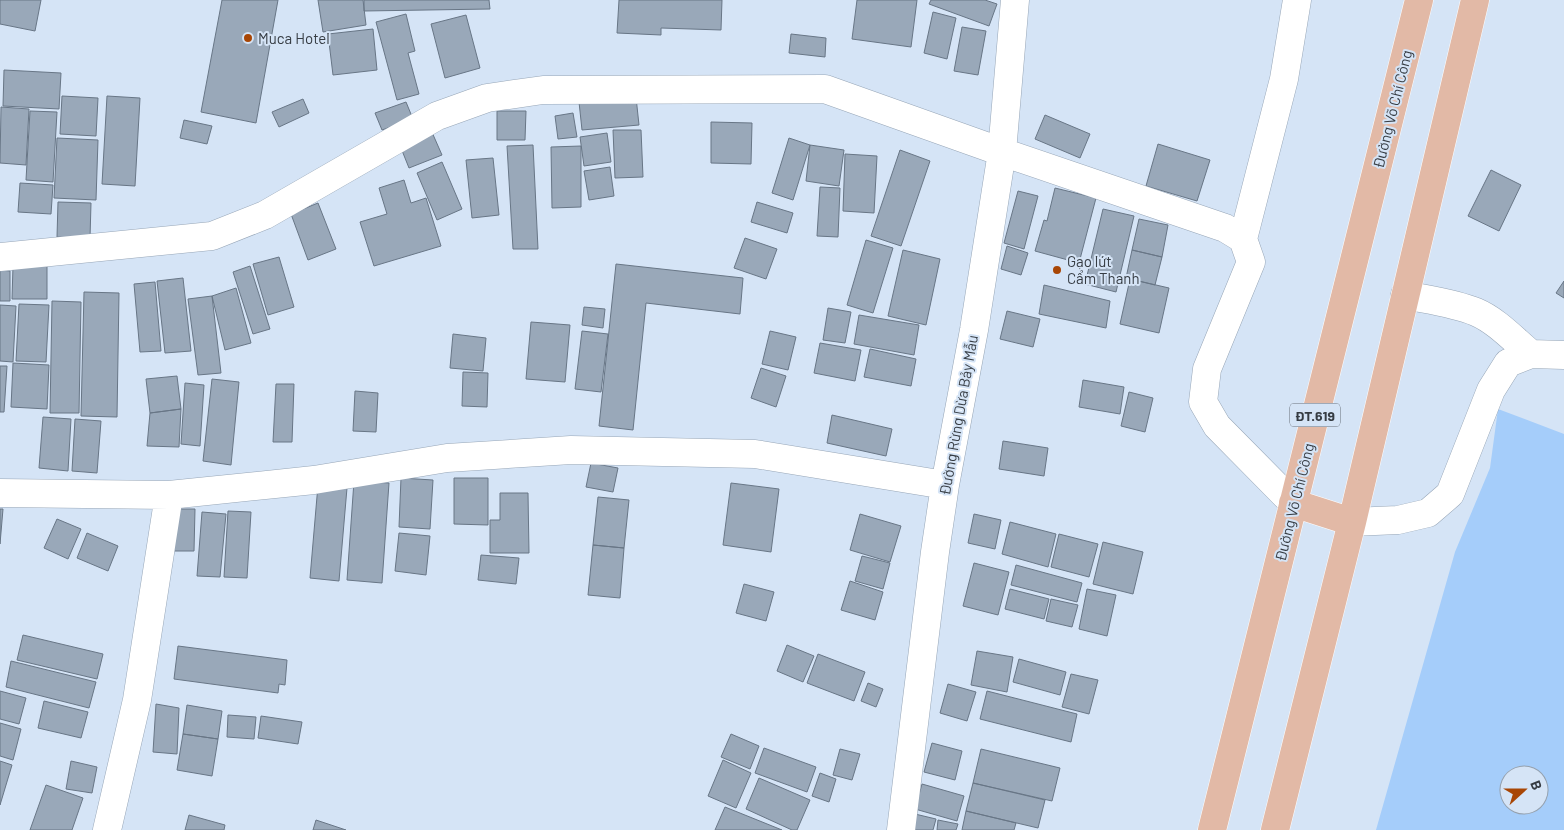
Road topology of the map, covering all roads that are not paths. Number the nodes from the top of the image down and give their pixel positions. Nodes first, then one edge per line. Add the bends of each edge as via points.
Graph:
1 (1014, 0) edge
2 (1297, 0) edge
3 (1419, 0) edge
4 (1475, 0) edge
5 (1002, 152) junction
6 (1242, 239) junction
7 (0, 256) edge
8 (1405, 295) junction
9 (1531, 354) junction
10 (1564, 355) edge
11 (945, 485) junction
12 (0, 493) edge
13 (169, 495) junction
14 (1293, 503) junction
15 (1352, 522) junction
16 (107, 830) edge
17 (902, 830) edge
18 (1212, 830) edge
19 (1275, 830) edge

1 - 5 street, Đường Rừng Dừa Bảy Mẫu
2 - 6 street via 1284,79
3 - 14 main road, Đường Võ Chí Công / ĐT.619
4 - 8 main road
5 - 6 street via 1225,228
5 - 7 street via 825,89 543,90 487,98 437,116 264,215 212,236
5 - 11 street, Đường Rừng Dừa Bảy Mẫu
6 - 14 street via 1251,262 1207,369 1203,402 1217,426
8 - 9 street via 1477,312
8 - 15 main road
9 - 10 street
9 - 15 street via 1508,363 1491,390 1450,494 1428,513 1398,520
11 - 13 street via 755,454 571,450 447,458 314,480
11 - 17 street, Đường Rừng Dừa Bảy Mẫu
12 - 13 street
13 - 16 street via 137,700
14 - 15 main road
14 - 18 main road, Đường Võ Chí Công / ĐT.619
15 - 19 main road

